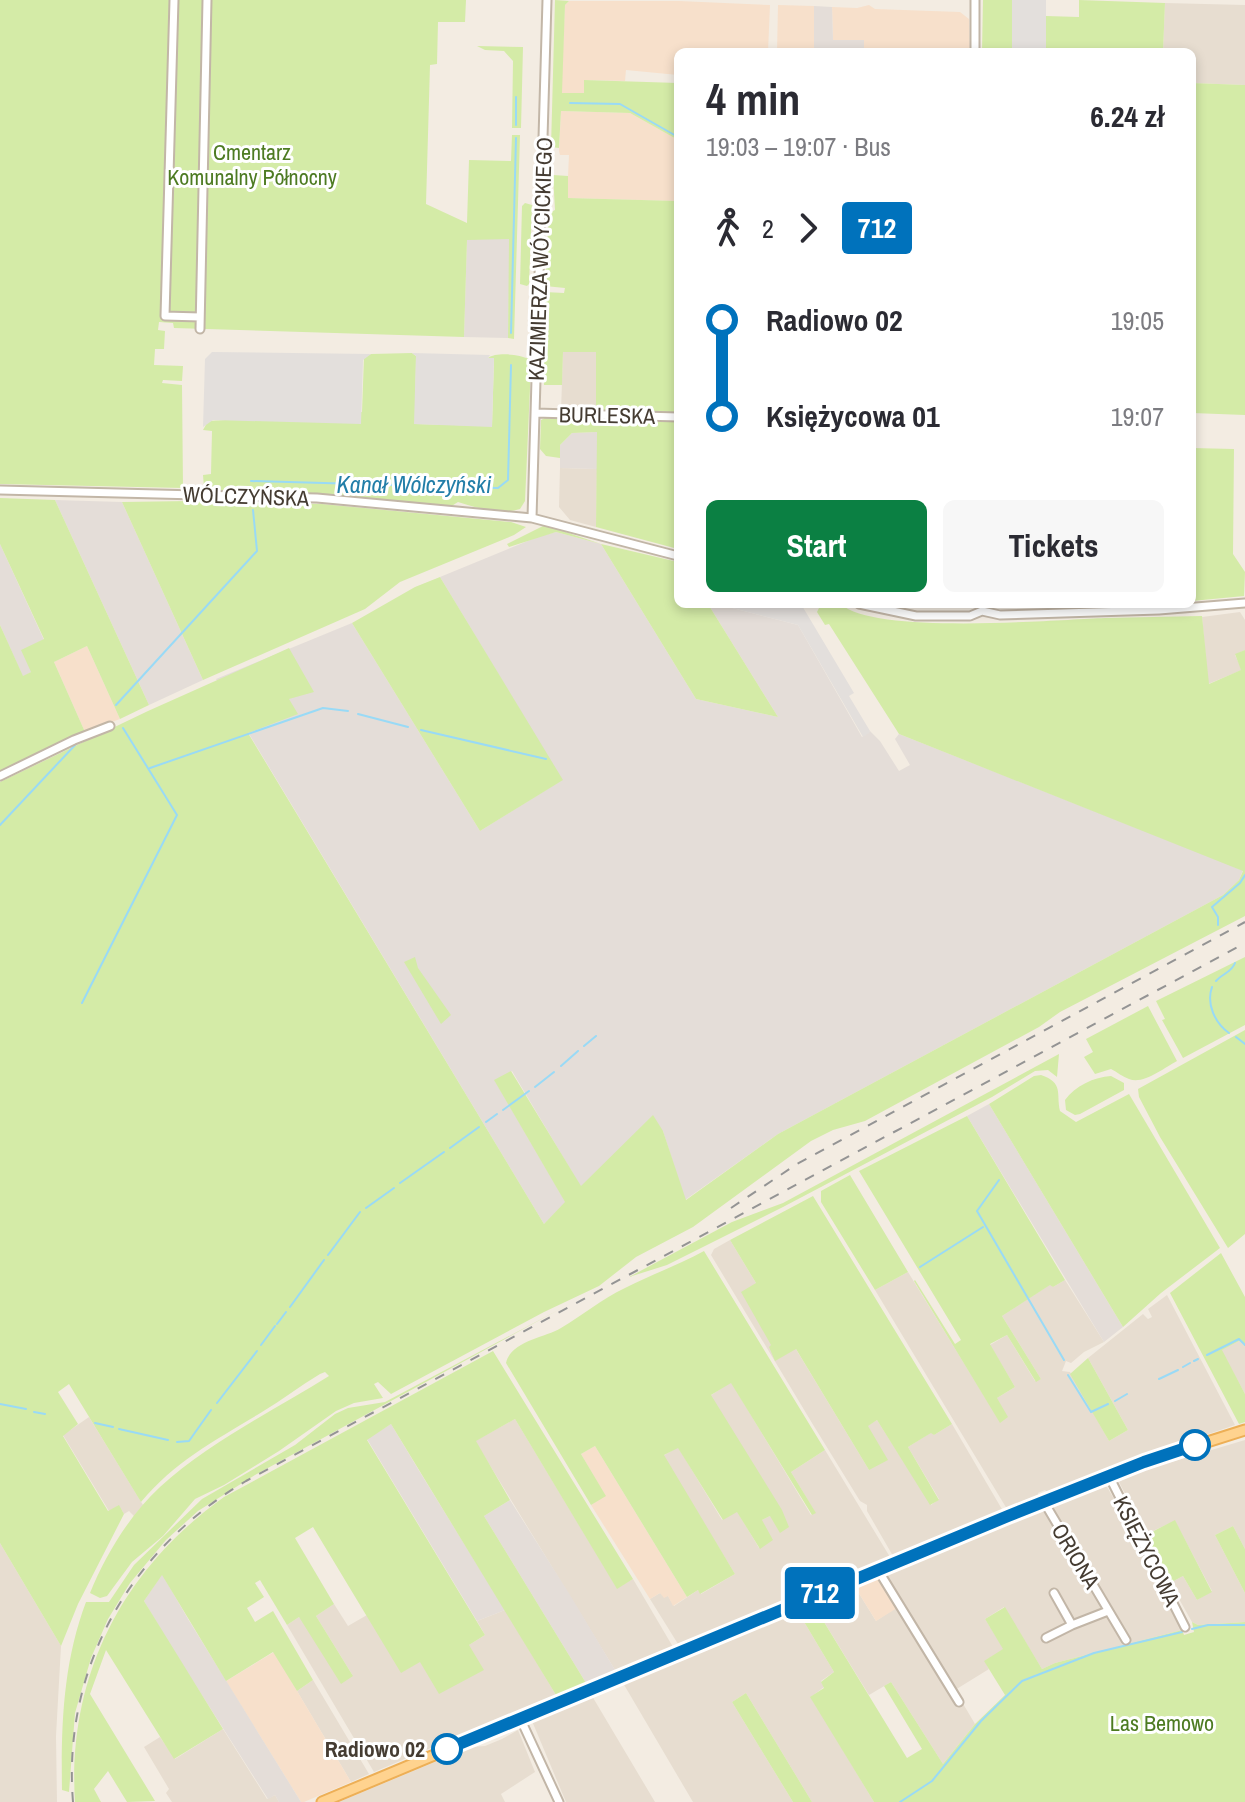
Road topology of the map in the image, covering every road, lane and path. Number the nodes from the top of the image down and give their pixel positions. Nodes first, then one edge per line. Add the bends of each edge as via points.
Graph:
1 (174, 0) edge
2 (207, 0) edge
3 (547, 0) edge
4 (975, 0) edge
5 (975, 48) edge
6 (200, 317) junction
7 (200, 329) dead end
8 (535, 413) junction
9 (674, 417) edge
10 (0, 490) edge
11 (532, 518) junction
12 (674, 555) edge
13 (1245, 603) edge
14 (1196, 607) edge
15 (874, 608) edge
16 (979, 608) edge
17 (981, 608) edge
18 (1184, 608) edge
19 (110, 726) dead end
20 (0, 776) edge
21 (1245, 1430) edge
22 (1109, 1476) junction
23 (1044, 1502) junction
24 (878, 1570) junction
25 (1054, 1593) dead end
26 (1108, 1611) junction
27 (1072, 1625) junction
28 (1185, 1627) dead end
29 (1046, 1638) dead end
30 (1126, 1640) dead end
31 (959, 1702) dead end
32 (520, 1718) junction
33 (322, 1802) edge
34 (559, 1802) edge

1 - 6 street via 165,316
2 - 6 street
3 - 8 street, KAZIMIERZA WÓYCICKIEGO
4 - 5 street
6 - 7 street
8 - 9 street, BURLESKA
8 - 11 street, KAZIMIERZA WÓYCICKIEGO
10 - 11 street, WÓLCZYŃSKA via 317,498
11 - 12 street, WÓLCZYŃSKA
13 - 14 street
15 - 16 street via 916,616 970,616
17 - 18 street via 990,614 1016,615
19 - 20 street
21 - 22 main road
22 - 23 main road
22 - 28 street, KSIĘŻYCOWA
23 - 24 main road
23 - 26 street, ORIONA
24 - 31 street
24 - 32 main road
25 - 27 street, ORIONA
26 - 27 street, ORIONA
26 - 30 street, ORIONA
27 - 29 street, ORIONA
32 - 33 main road
32 - 34 street

